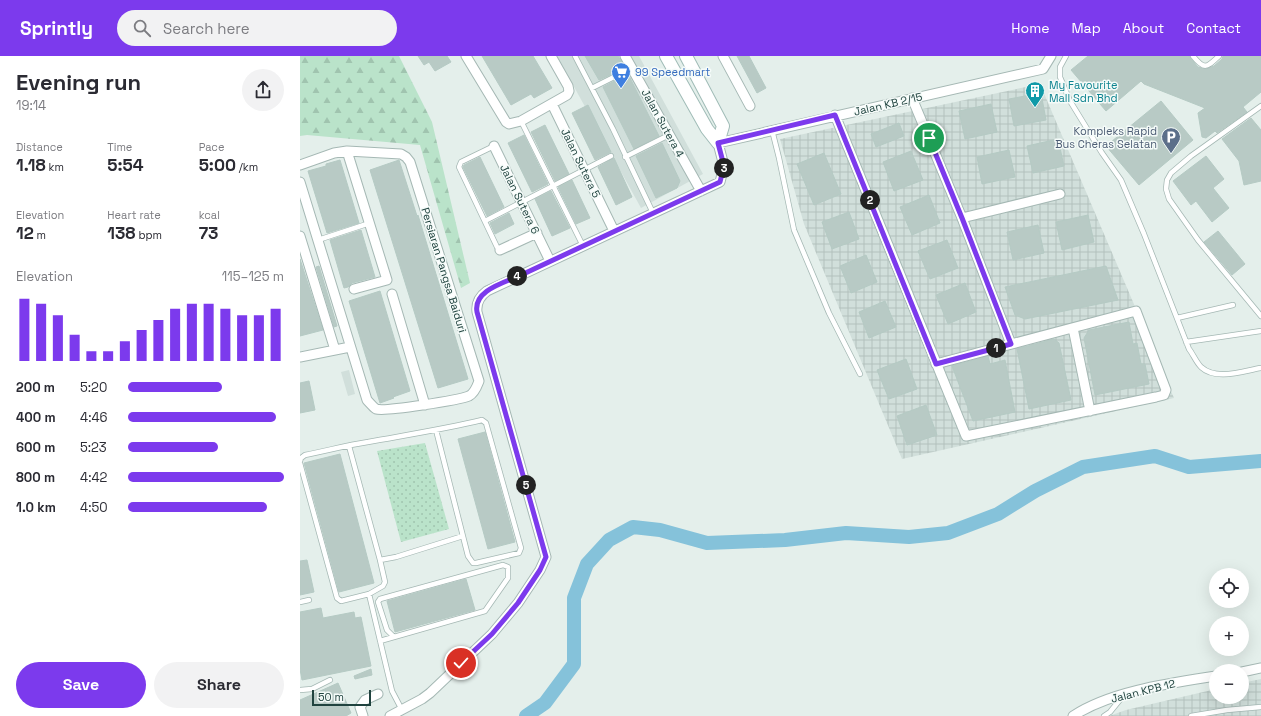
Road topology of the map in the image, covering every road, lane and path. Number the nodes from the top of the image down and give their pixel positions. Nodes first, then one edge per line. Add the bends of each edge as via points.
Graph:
1 (466, 56) edge
2 (551, 56) edge
3 (575, 56) edge
4 (625, 56) edge
5 (666, 56) edge
6 (686, 56) edge
7 (723, 56) edge
8 (1051, 56) edge
9 (1066, 56) edge
10 (1194, 56) edge
11 (1219, 56) edge
12 (632, 68) junction
13 (592, 88) junction
14 (912, 98) junction
15 (552, 104) junction
16 (750, 106) dead end
17 (1261, 106) edge
18 (835, 115) junction
19 (521, 121) junction
20 (772, 130) junction
21 (669, 135) junction
22 (718, 143) junction
23 (494, 146) joint
24 (347, 152) junction
25 (611, 156) dead end
26 (625, 157) junction
27 (300, 165) edge
28 (583, 170) junction
29 (300, 182) edge
30 (553, 186) junction
31 (701, 191) junction
32 (1060, 194) dead end
33 (522, 202) junction
34 (652, 213) junction
35 (962, 218) junction
36 (485, 221) junction
37 (370, 223) junction
38 (614, 231) junction
39 (537, 233) junction
40 (318, 240) junction
41 (301, 242) edge
42 (583, 246) junction
43 (500, 250) joint
44 (548, 257) junction
45 (354, 290) dead end
46 (392, 294) dead end
47 (1233, 305) dead end
48 (1261, 316) edge
49 (1177, 318) junction
50 (1073, 328) junction
51 (1261, 331) edge
52 (1186, 342) junction
53 (1011, 344) junction
54 (350, 347) junction
55 (335, 350) junction
56 (300, 357) edge
57 (936, 364) junction
58 (1261, 368) edge
59 (860, 374) dead end
60 (425, 405) junction
61 (1090, 411) junction
62 (436, 430) junction
63 (349, 446) junction
64 (300, 462) edge
65 (463, 536) junction
66 (380, 560) junction
67 (369, 594) junction
68 (309, 600) dead end
69 (300, 602) edge
70 (394, 637) junction
71 (380, 641) junction
72 (1261, 668) edge
73 (1249, 671) edge
74 (1209, 677) edge
75 (330, 680) dead end
76 (300, 690) edge
77 (378, 694) dead end
78 (1124, 694) junction
79 (1261, 707) edge
80 (402, 710) junction
81 (363, 716) edge
82 (390, 716) edge
83 (1073, 716) edge
84 (1104, 716) edge
85 (1191, 716) edge

1 - 19 street via 506,122 513,124
2 - 15 street via 569,91
3 - 13 lane
4 - 12 street, Jalan Sutera 4
5 - 22 street via 707,129
6 - 22 street via 723,126
7 - 16 street
8 - 14 street, Jalan KB 2/15 via 1043,69
9 - 49 lane via 1060,67 1060,77 1070,101 1121,180
10 - 11 lane via 1204,66
12 - 13 lane
12 - 21 street, Jalan Sutera 4
13 - 26 lane
14 - 18 street, Jalan KB 2/15
14 - 35 street
15 - 19 street
15 - 28 street, Jalan Sutera 5
17 - 48 lane via 1171,173 1166,189 1198,240
18 - 20 street, Jalan KB 2/15
18 - 57 street
19 - 30 lane
20 - 22 street, Jalan KB 2/15
20 - 59 lane via 794,230 829,313
21 - 26 lane
21 - 31 street, Jalan Sutera 4
22 - 31 street via 724,166 723,174 720,182
23 - 33 street, Jalan Sutera 6
23 - 36 lane via 461,162 459,167
24 - 27 street, Persiaran Pangsa Baiduri via 334,153
24 - 37 street
24 - 60 street, Persiaran Pangsa Baiduri via 400,154 410,162 479,380 470,396
25 - 28 lane
26 - 34 lane
28 - 30 lane
28 - 38 street, Jalan Sutera 5
29 - 40 street
30 - 33 lane
30 - 42 lane
31 - 34 street
32 - 35 street
33 - 36 lane
33 - 39 street, Jalan Sutera 6
34 - 38 street
35 - 53 street
36 - 43 lane
37 - 40 lane
37 - 45 street via 387,280
38 - 42 street
39 - 43 street
39 - 44 street, Jalan Sutera 6
40 - 54 street
41 - 55 street
42 - 44 street
44 - 80 street via 482,294 476,306 546,557 523,596 492,634 430,693
46 - 60 street
47 - 49 lane
49 - 52 lane
50 - 53 street
50 - 61 street
50 - 61 street via 1136,311 1166,390 1164,395
51 - 52 lane
52 - 58 lane via 1200,366 1209,372 1228,374
53 - 57 street
54 - 55 street
54 - 60 street, Persiaran Pangsa Baiduri via 367,400 376,408 385,410
55 - 56 street
57 - 61 street via 966,436
62 - 63 lane
62 - 65 lane
62 - 65 lane via 482,420 486,423 521,550 520,553 473,563 468,556
63 - 64 lane via 305,455
63 - 66 lane
64 - 67 lane via 336,598 341,601
65 - 66 lane
66 - 67 lane via 385,582 381,589
67 - 71 lane
68 - 69 lane
70 - 70 lane via 485,611 508,578 508,567 503,565 380,598 378,602 387,630
70 - 71 lane
71 - 80 lane via 392,691
72 - 73 street
74 - 78 street, Jalan KPB 12
75 - 76 lane via 312,689
77 - 81 street via 365,700 360,707
78 - 83 street, Jalan KPB 12 via 1081,710
78 - 84 lane
79 - 85 lane
80 - 82 street

